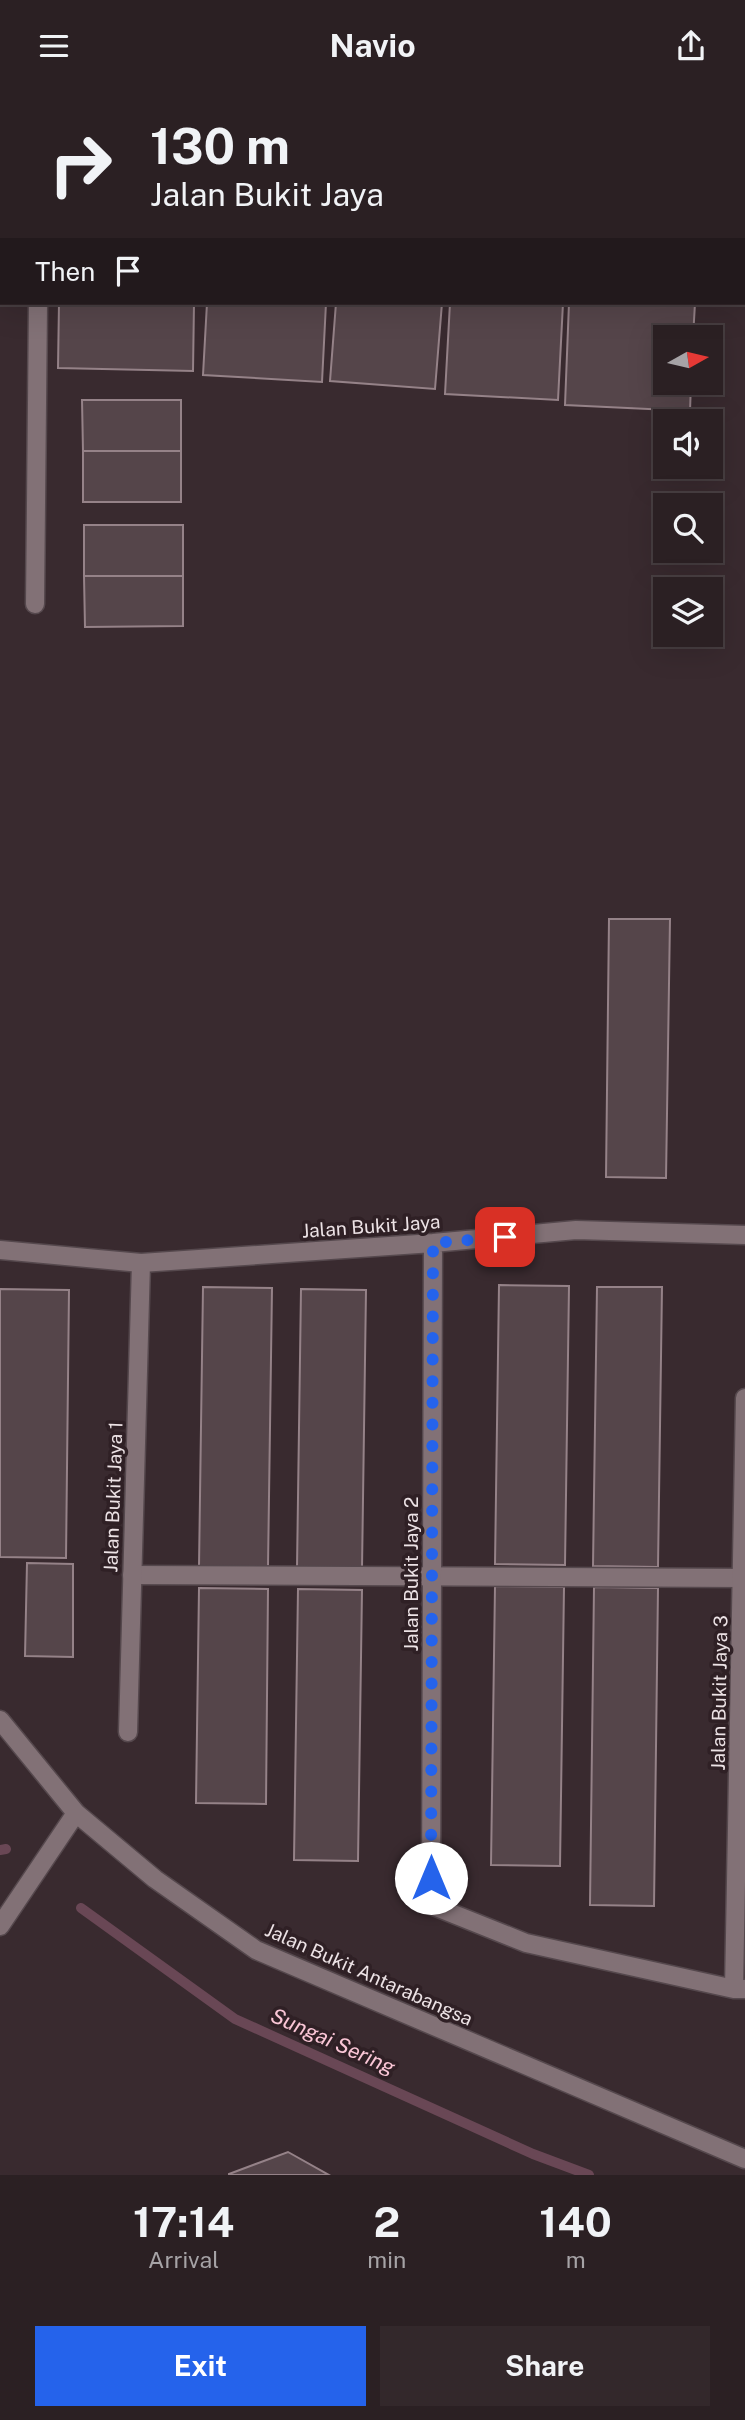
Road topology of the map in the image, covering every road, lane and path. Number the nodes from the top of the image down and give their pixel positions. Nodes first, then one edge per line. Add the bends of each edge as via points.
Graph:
1 (38, 305) edge
2 (35, 604) dead end
3 (745, 1235) edge
4 (433, 1243) junction
5 (0, 1250) edge
6 (141, 1263) junction
7 (745, 1398) edge
8 (745, 1449) edge
9 (132, 1576) junction
10 (432, 1577) junction
11 (742, 1578) junction
12 (0, 1720) edge
13 (128, 1732) dead end
14 (76, 1813) junction
15 (0, 1926) edge
16 (740, 1989) edge
17 (745, 2159) edge

1 - 2 street
3 - 4 street, Jalan Bukit Jaya via 576,1230
4 - 6 street, Jalan Bukit Jaya
4 - 10 street, Jalan Bukit Jaya 2
5 - 6 street, Jalan Bukit Jaya
6 - 9 street, Jalan Bukit Jaya 1
7 - 8 street, Jalan Bukit Jaya 3
8 - 11 street, Jalan Bukit Jaya 3
9 - 10 street
9 - 13 street, Jalan Bukit Jaya 1
10 - 11 street
10 - 16 street, Jalan Bukit Jaya 2 via 431,1905 526,1943
11 - 16 street, Jalan Bukit Jaya 3
12 - 14 street, Jalan Bukit Antarabangsa
14 - 15 street
14 - 17 street, Jalan Bukit Antarabangsa via 155,1879 256,1950

